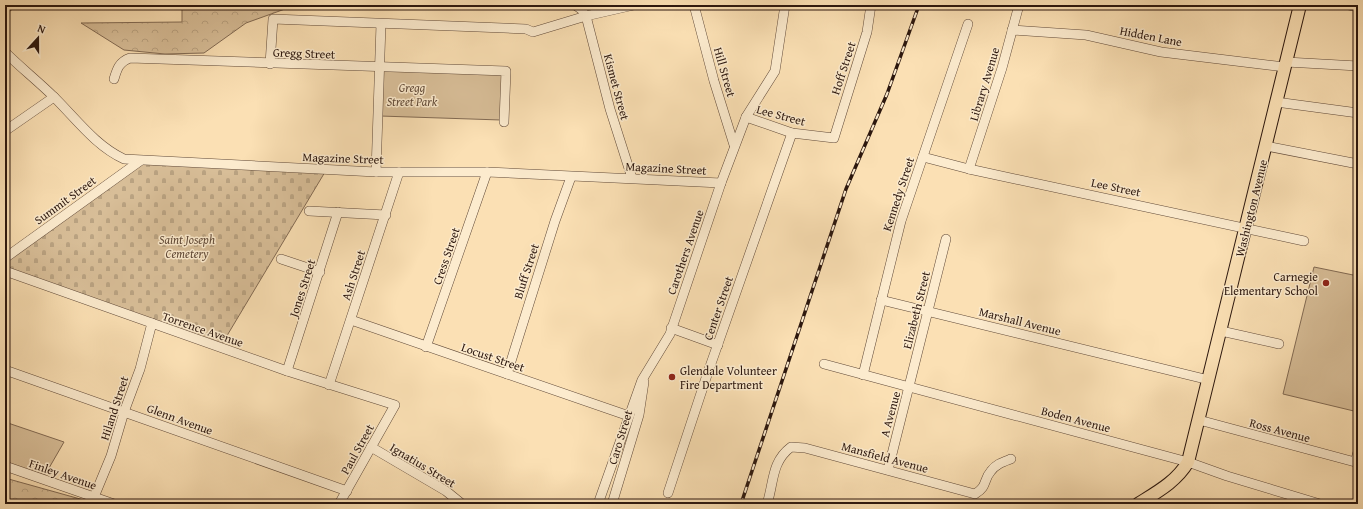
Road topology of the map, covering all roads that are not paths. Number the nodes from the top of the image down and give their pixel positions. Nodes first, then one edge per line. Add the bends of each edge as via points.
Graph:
1 (10, 5) edge
2 (575, 5) edge
3 (634, 5) edge
4 (694, 5) edge
5 (785, 5) edge
6 (871, 5) edge
7 (1019, 5) edge
8 (1300, 5) edge
9 (1349, 5) edge
10 (1358, 7) edge
11 (5, 9) edge
12 (586, 16) junction
13 (381, 24) junction
14 (968, 24) dead end
15 (1012, 30) junction
16 (5, 52) edge
17 (270, 64) junction
18 (1286, 64) junction
19 (1358, 66) edge
20 (380, 67) junction
21 (114, 79) dead end
22 (54, 97) junction
23 (1276, 102) junction
24 (1358, 112) edge
25 (746, 118) junction
26 (504, 122) dead end
27 (5, 131) edge
28 (792, 133) junction
29 (834, 138) joint
30 (734, 145) junction
31 (1266, 146) junction
32 (923, 157) junction
33 (140, 161) junction
34 (1358, 164) edge
35 (969, 169) junction
36 (376, 172) junction
37 (399, 172) junction
38 (488, 172) junction
39 (571, 177) junction
40 (632, 178) junction
41 (721, 183) junction
42 (309, 211) dead end
43 (338, 212) junction
44 (386, 215) junction
45 (1246, 228) junction
46 (946, 239) dead end
47 (1304, 241) dead end
48 (5, 258) edge
49 (281, 259) dead end
50 (5, 271) edge
51 (320, 272) junction
52 (881, 300) junction
53 (928, 311) junction
54 (351, 320) junction
55 (152, 324) junction
56 (672, 328) junction
57 (1221, 331) junction
58 (1278, 344) dead end
59 (718, 345) junction
60 (426, 347) junction
61 (824, 364) dead end
62 (5, 370) edge
63 (287, 371) junction
64 (507, 374) junction
65 (645, 375) junction
66 (863, 375) junction
67 (1209, 380) junction
68 (329, 385) junction
69 (910, 388) junction
70 (396, 405) joint
71 (124, 412) junction
72 (628, 416) junction
73 (1199, 420) junction
74 (371, 447) junction
75 (1358, 452) edge
76 (1011, 459) dead end
77 (1188, 462) junction
78 (5, 466) edge
79 (888, 470) junction
80 (347, 491) junction
81 (668, 493) dead end
82 (94, 497) junction
83 (613, 500) edge
84 (769, 500) edge
85 (114, 504) edge
86 (339, 504) edge
87 (462, 504) edge
88 (598, 504) edge
89 (620, 504) edge
90 (775, 504) edge
91 (1138, 504) edge
92 (1320, 504) edge

1 - 11 street
2 - 12 street
3 - 12 street
4 - 30 street, Hill Street
5 - 25 street, Carothers Avenue via 775,71
6 - 29 street, Hoff Street via 867,32
7 - 15 street, Library Avenue
8 - 18 main road, Washington Avenue
9 - 10 street
12 - 13 street via 533,32 526,29
12 - 40 street, Kismet Street via 610,109
13 - 17 street via 273,19
13 - 20 street
14 - 32 street, Kennedy Street
15 - 18 street, Hidden Lane via 1086,36 1167,53
15 - 35 street, Library Avenue
16 - 22 street, Magazine Street
17 - 20 street, Gregg Street
17 - 21 street, Gregg Street via 130,58 122,61
18 - 19 street, Hidden Lane
18 - 23 main road, Washington Avenue
20 - 26 street, Gregg Street via 506,71
20 - 36 street
22 - 27 street
22 - 33 street, Magazine Street via 106,149 124,159
23 - 24 street
23 - 31 main road, Washington Avenue
25 - 28 street, Lee Street
25 - 30 street, Carothers Avenue
28 - 29 street, Lee Street
28 - 59 street, Center Street
30 - 41 street, Carothers Avenue
31 - 34 street
31 - 45 main road, Washington Avenue
32 - 35 street, Lee Street
32 - 52 street, Kennedy Street via 901,220
33 - 36 street, Magazine Street
33 - 48 street, Summit Street
35 - 45 street, Lee Street
36 - 37 street, Magazine Street
37 - 38 street, Magazine Street
37 - 44 street, Ash Street
38 - 39 street, Magazine Street
38 - 60 street, Cress Street
39 - 40 street, Magazine Street
39 - 64 street, Bluff Street
40 - 41 street, Magazine Street
41 - 56 street, Carothers Avenue
42 - 43 street
43 - 44 street
43 - 51 street, Jones Street
44 - 54 street, Ash Street
45 - 47 street, Lee Street
45 - 57 main road, Washington Avenue
46 - 53 street, Elizabeth Street
49 - 51 street
50 - 55 street, Torrence Avenue
51 - 63 street, Jones Street
52 - 53 street, Marshall Avenue
52 - 66 street, Kennedy Street
53 - 67 street, Marshall Avenue
53 - 69 street, Elizabeth Street
54 - 60 street, Locust Street
54 - 68 street, Ash Street
55 - 63 street, Torrence Avenue
55 - 71 street, Hiland Street via 140,369
56 - 59 street
56 - 65 street, Carothers Avenue
57 - 58 street
57 - 67 main road, Washington Avenue
59 - 81 street, Center Street
60 - 64 street, Locust Street
61 - 66 street, Boden Avenue
62 - 71 street, Glenn Avenue
63 - 68 street, Torrence Avenue
64 - 72 street, Locust Street
65 - 72 street, Carothers Avenue
65 - 83 street, Caro Street via 643,400
66 - 69 street, Boden Avenue
67 - 73 main road, Washington Avenue
68 - 70 street, Torrence Avenue
69 - 77 street, Boden Avenue
69 - 79 street, A Avenue
70 - 74 street, Paul Street
71 - 80 street, Glenn Avenue
71 - 82 street, Hiland Street via 111,456
72 - 88 street, Carothers Avenue
73 - 75 street, Ross Avenue via 1355,462
73 - 77 main road, Washington Avenue
74 - 80 street, Paul Street
74 - 87 street, Ignatius Street via 446,491
76 - 79 street, Mansfield Avenue via 990,471 983,489 975,494
77 - 91 main road, Washington Avenue via 1176,478
77 - 92 street, Boden Avenue
78 - 82 street, Finley Avenue
79 - 84 street, Mansfield Avenue via 804,448 791,447 783,454 775,468
80 - 86 street, Paul Street
82 - 85 street, Finley Avenue
83 - 89 street
84 - 90 street

